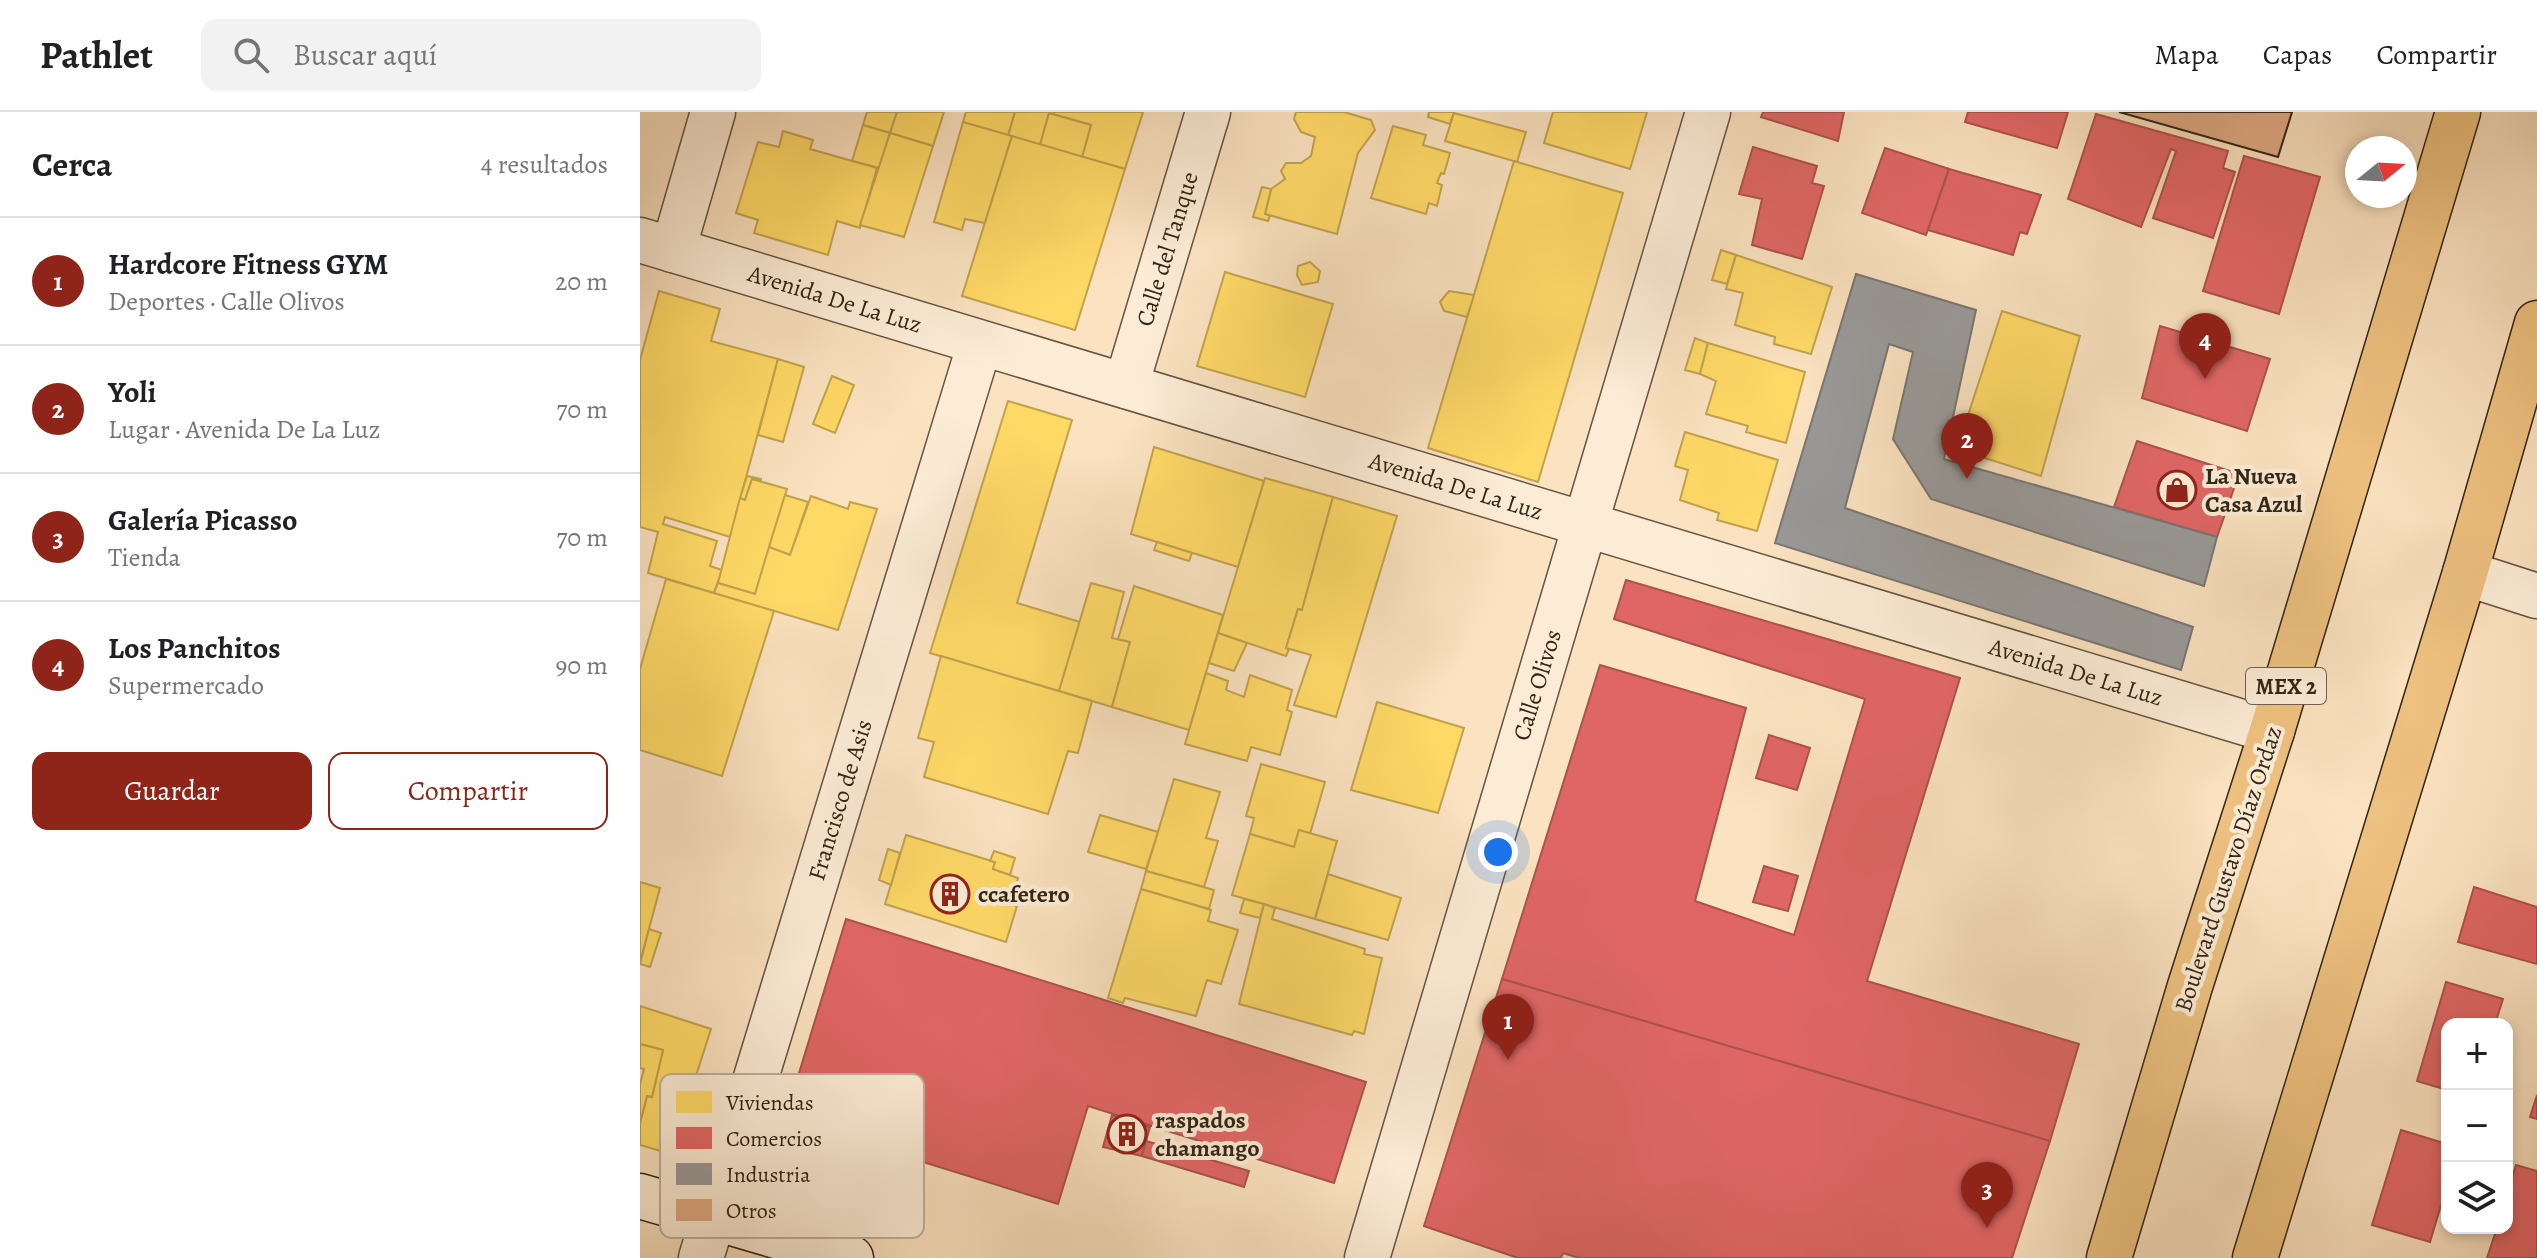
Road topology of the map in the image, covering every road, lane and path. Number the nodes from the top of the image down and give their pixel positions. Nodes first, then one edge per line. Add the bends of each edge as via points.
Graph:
1 (713, 112) edge
2 (1208, 112) edge
3 (1708, 112) edge
4 (2458, 112) edge
5 (656, 245) edge
6 (2537, 323) edge
7 (980, 343) junction
8 (1126, 386) junction
9 (1585, 525) junction
10 (2465, 573) junction
11 (2537, 596) edge
12 (2272, 731) junction
13 (756, 1074) edge
14 (640, 1196) edge
15 (660, 1201) edge
16 (707, 1238) edge
17 (785, 1238) edge
18 (701, 1258) edge
19 (851, 1258) edge
20 (1367, 1258) edge
21 (2109, 1258) edge
22 (2255, 1258) edge

1 - 5 street
2 - 8 street, Calle del Tanque
3 - 9 street, Calle Olivos
4 - 12 main road, Boulevard Gustavo Díaz Ordaz / MEX 2
5 - 7 street, Avenida De La Luz
6 - 10 main road
7 - 8 street, Avenida De La Luz
7 - 13 street, Francisco de Asis
8 - 9 street, Avenida De La Luz
9 - 12 street, Avenida De La Luz
9 - 20 street, Calle Olivos
10 - 11 street
10 - 22 main road
12 - 21 main road, Boulevard Gustavo Díaz Ordaz / MEX 2
14 - 15 street
16 - 18 street, Francisco de Asis
17 - 19 street

